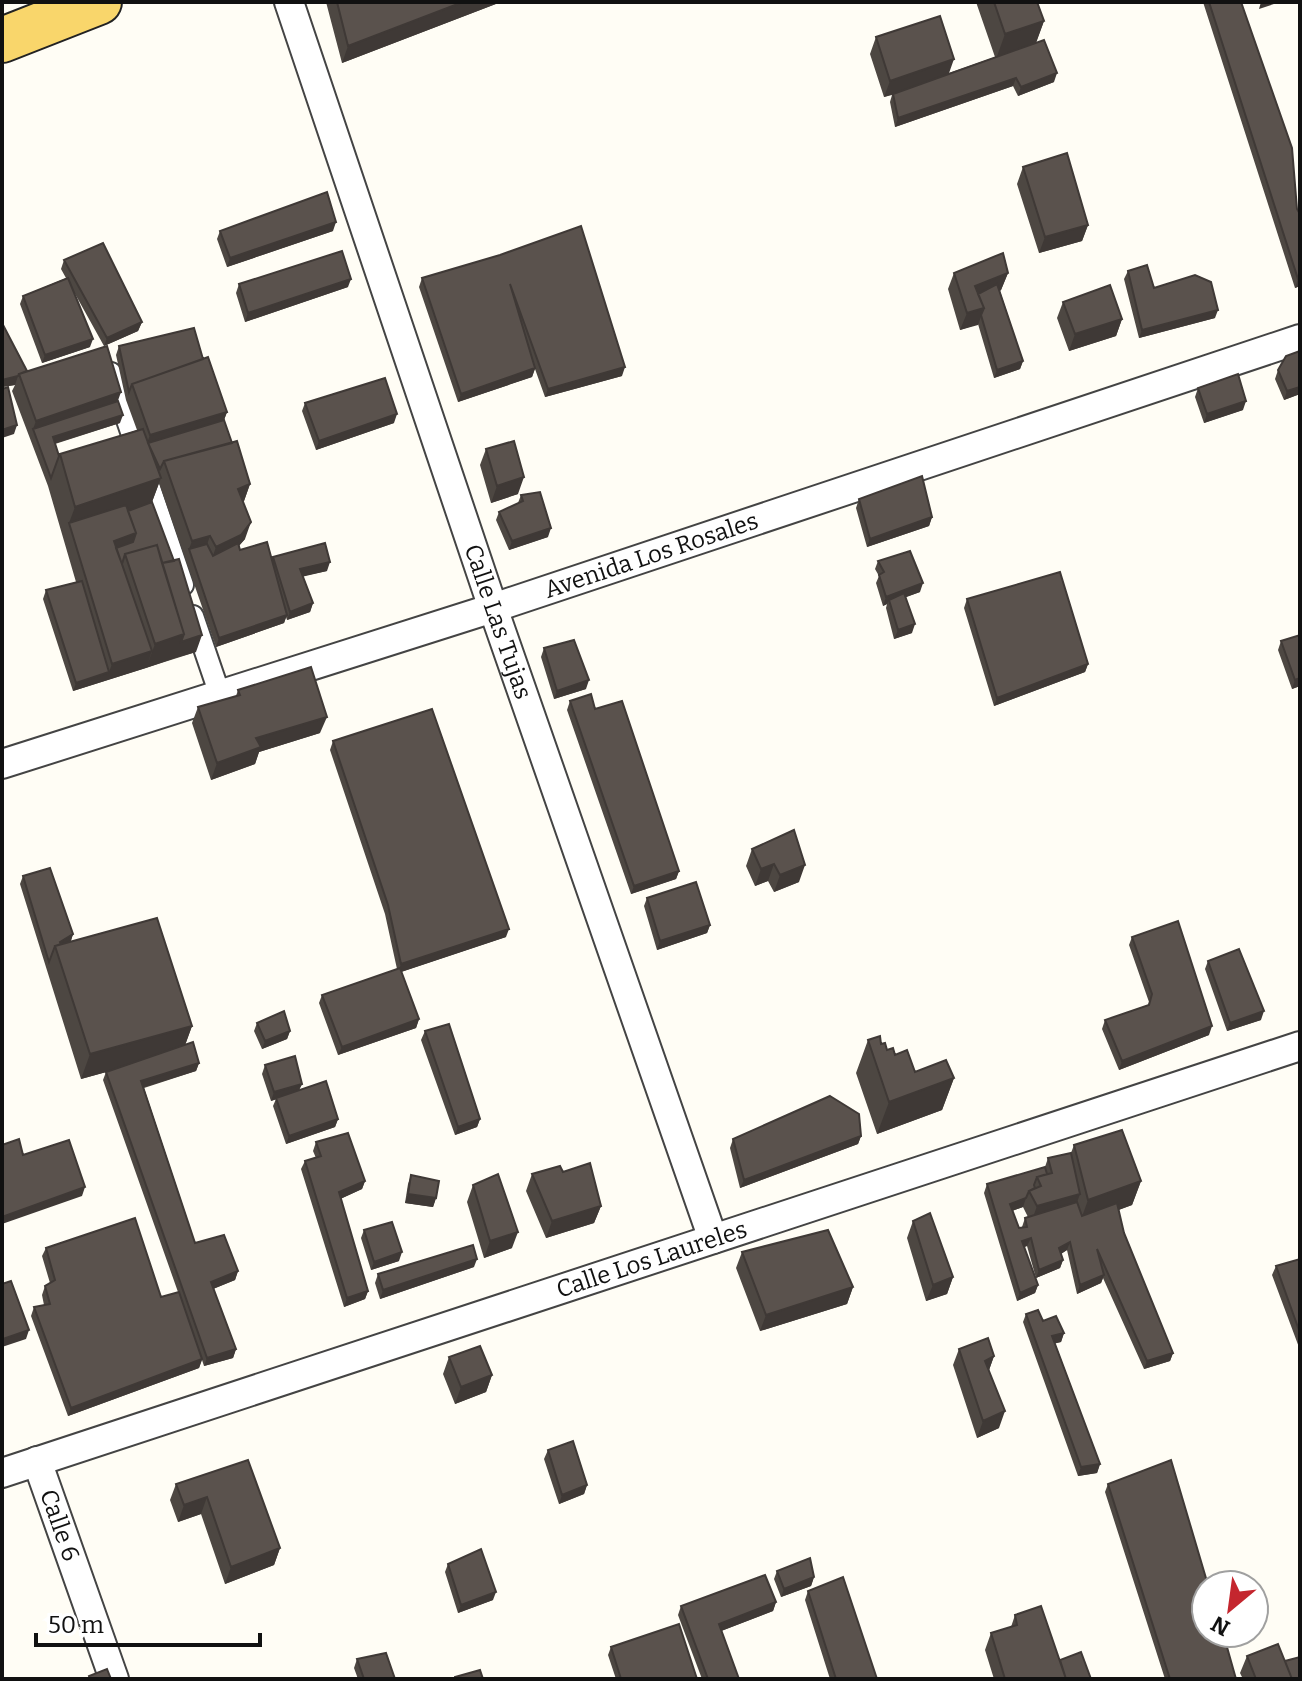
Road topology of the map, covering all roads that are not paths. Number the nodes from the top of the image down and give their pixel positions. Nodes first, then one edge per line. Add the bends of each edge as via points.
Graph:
1 (99, 2) edge
2 (289, 2) edge
3 (2, 40) edge
4 (1300, 339) edge
5 (111, 373) edge
6 (493, 608) junction
7 (220, 695) junction
8 (2, 764) edge
9 (1300, 1046) edge
10 (713, 1239) junction
11 (37, 1461) junction
12 (2, 1473) edge
13 (114, 1679) edge

1 - 3 main road
2 - 6 street, Calle Las Tujas
4 - 6 street, Avenida Los Rosales
5 - 7 street
6 - 7 street, Avenida Los Rosales
6 - 10 street, Calle Las Tujas
7 - 8 street, Avenida Los Rosales
9 - 10 street, Calle Los Laureles
10 - 11 street, Calle Los Laureles
11 - 12 street, Calle Los Laureles
11 - 13 street, Calle 6

